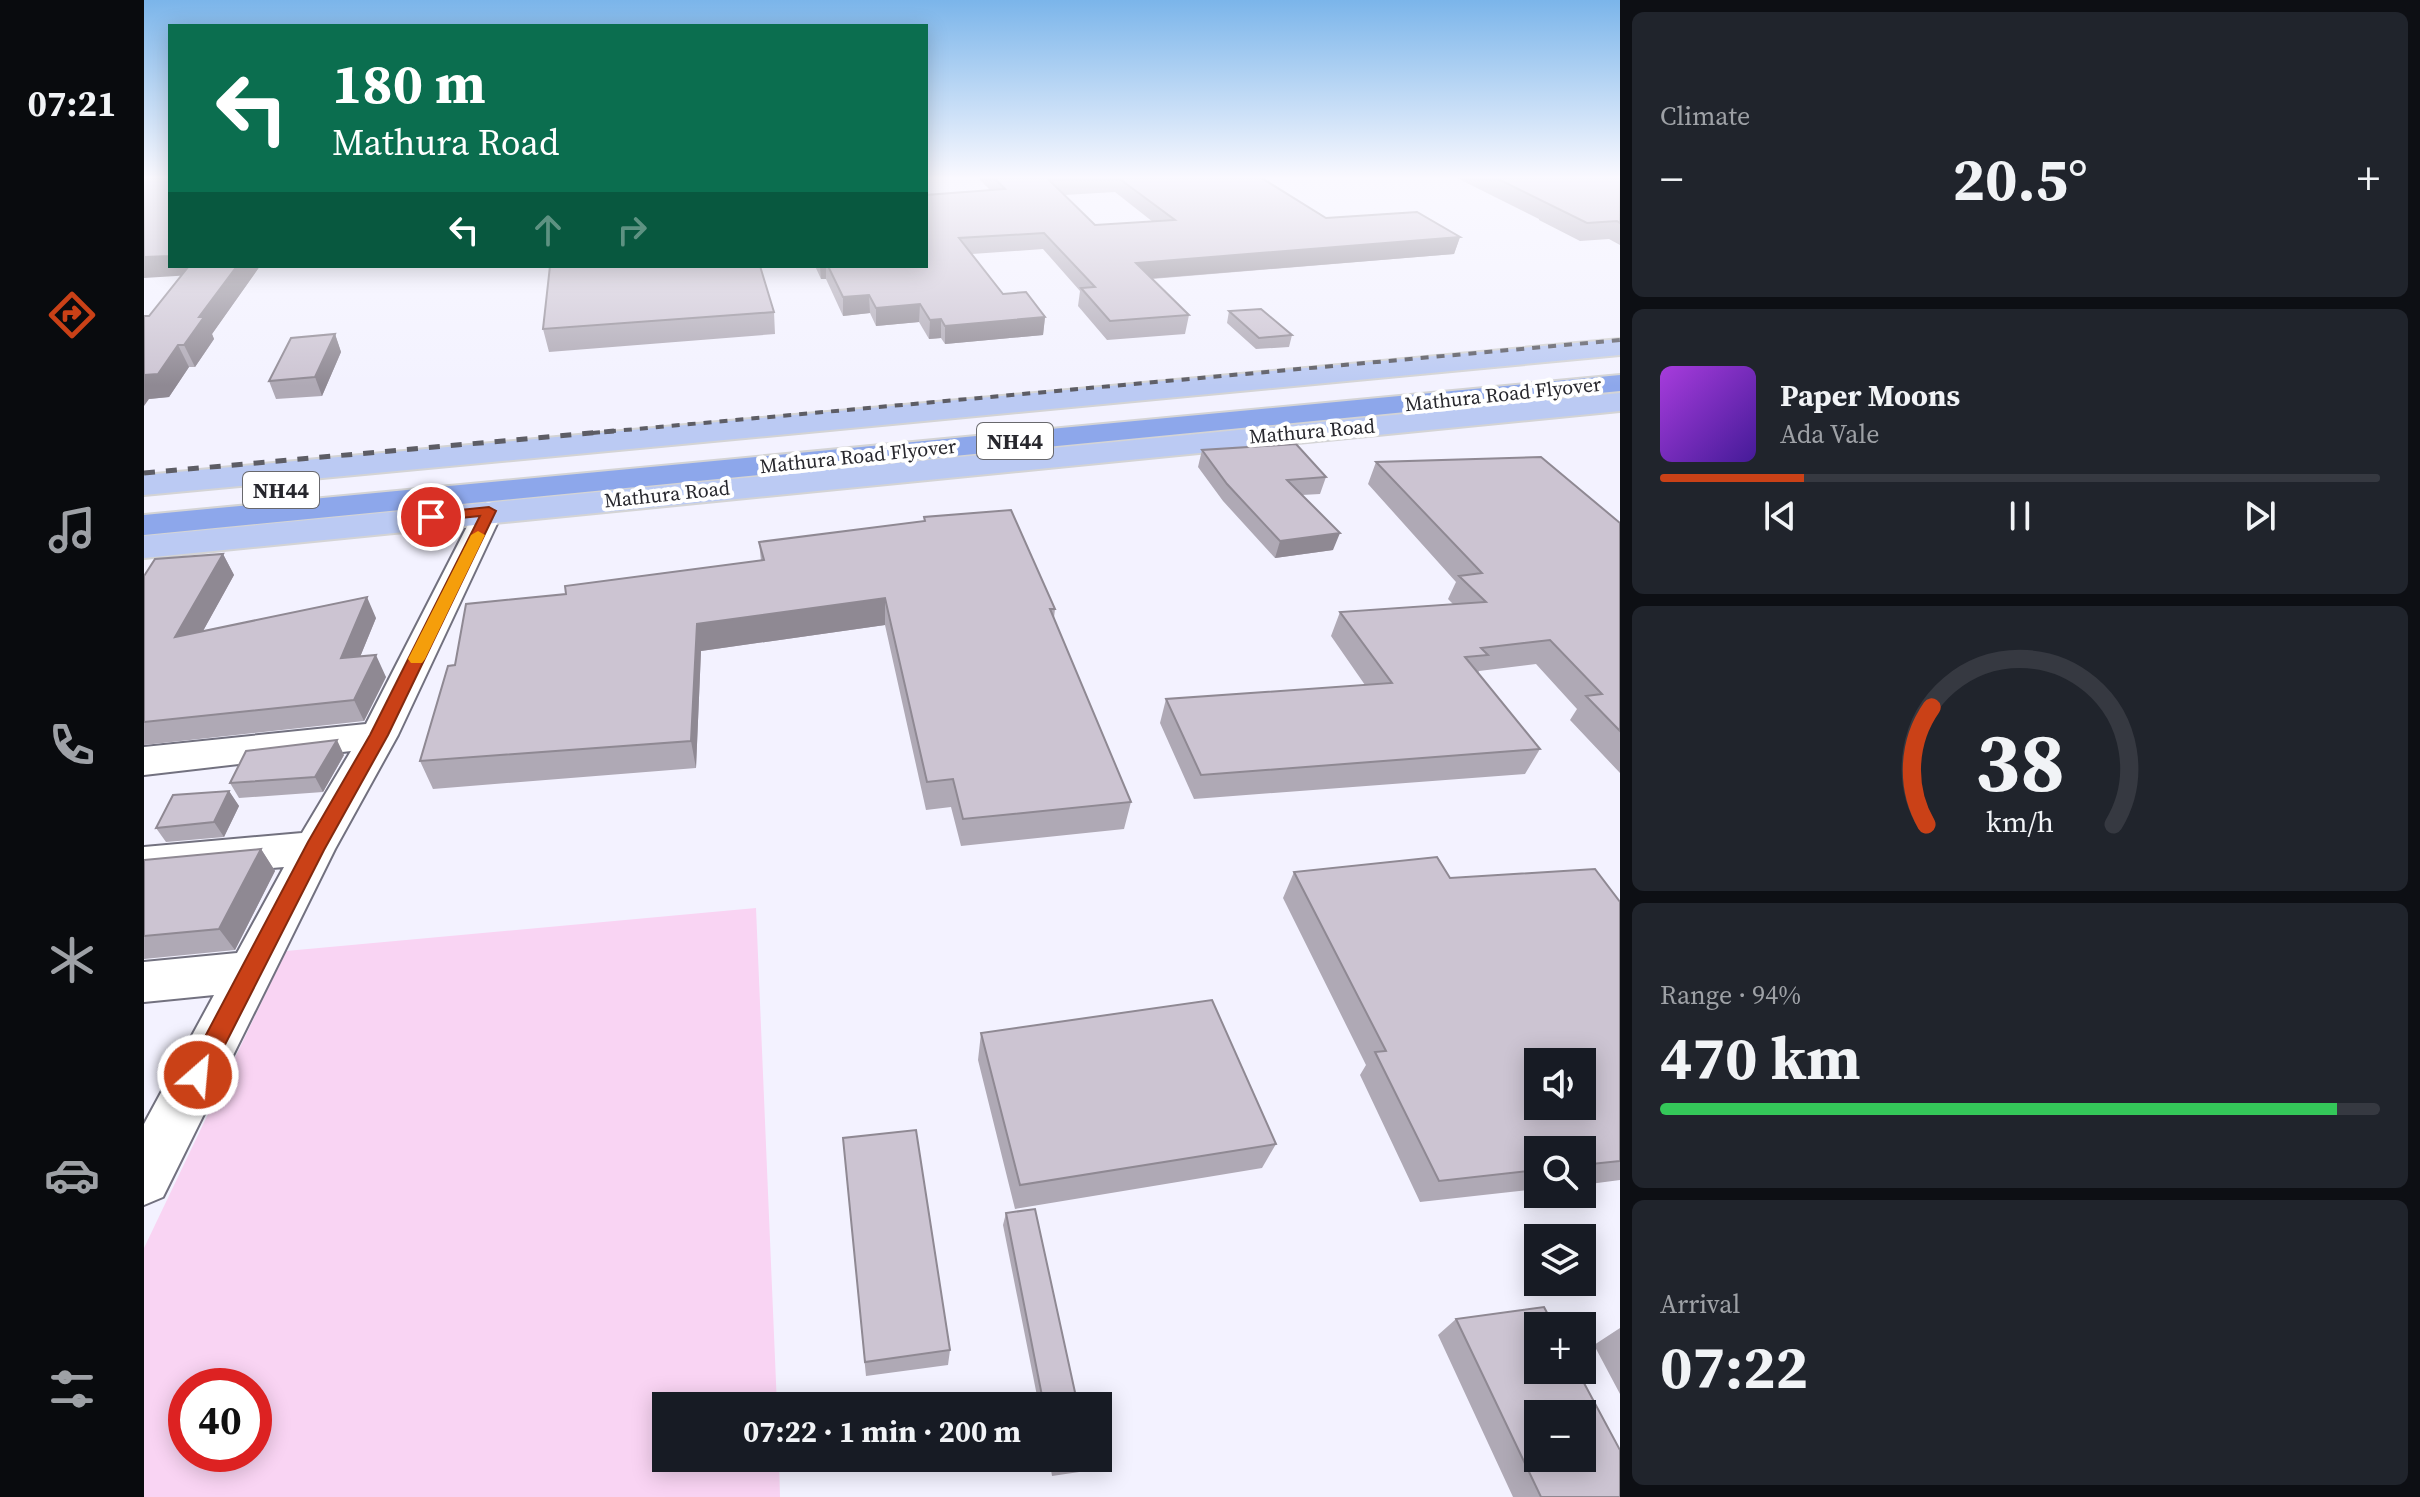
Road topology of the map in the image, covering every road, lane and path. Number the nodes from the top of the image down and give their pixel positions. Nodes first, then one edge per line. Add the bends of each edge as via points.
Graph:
1 (1620, 347) edge
2 (1620, 364) edge
3 (1620, 383) edge
4 (1620, 402) edge
5 (144, 485) edge
6 (414, 488) junction
7 (144, 503) edge
8 (489, 511) junction
9 (144, 525) edge
10 (144, 547) edge
11 (379, 735) junction
12 (144, 762) edge
13 (315, 848) junction
14 (144, 863) edge
15 (251, 971) junction
16 (144, 982) edge
17 (144, 1178) edge

1 - 5 main road
2 - 6 highway, Mathura Road Flyover / NH44
3 - 6 highway, Mathura Road Flyover / NH44
4 - 8 main road, Mathura Road
6 - 7 highway, Mathura Road Flyover / NH44
6 - 9 highway, Mathura Road Flyover / NH44
8 - 10 main road, Mathura Road
8 - 11 street
11 - 12 street
11 - 13 street
13 - 14 street
13 - 15 street
15 - 16 street
15 - 17 street

